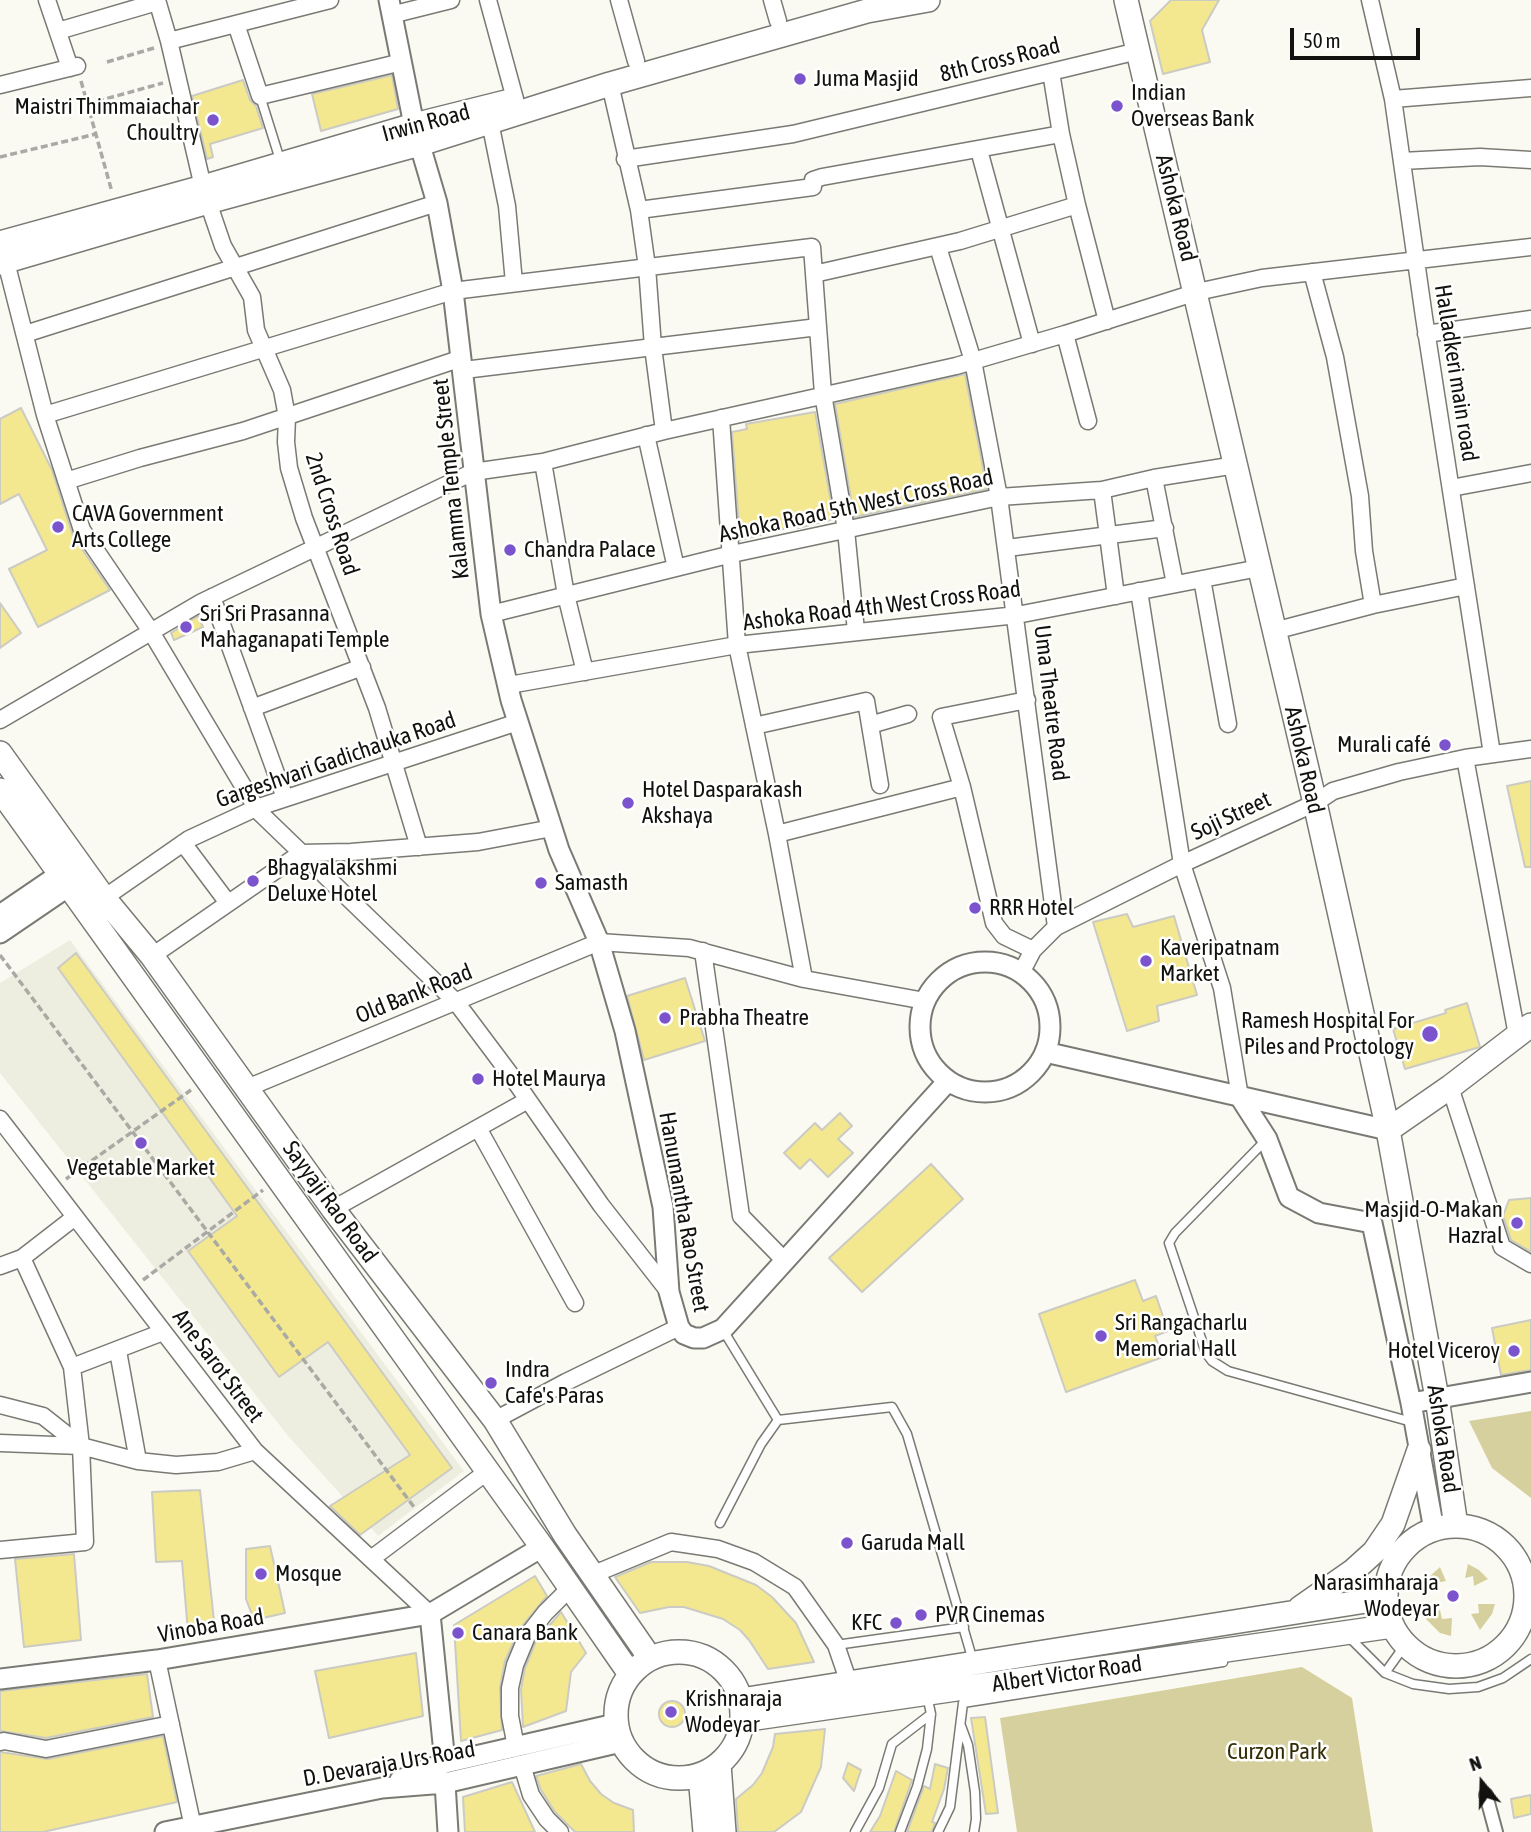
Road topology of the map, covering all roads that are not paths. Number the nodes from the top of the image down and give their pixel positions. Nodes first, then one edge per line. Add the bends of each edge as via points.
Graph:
1 (47, 0) edge
2 (330, 0) edge
3 (451, 0) edge
4 (488, 0) edge
5 (619, 0) edge
6 (850, 0) edge
7 (928, 0) edge
8 (1126, 0) edge
9 (1370, 0) edge
10 (157, 1) edge
11 (390, 7) edge
12 (775, 10) edge
13 (236, 24) junction
14 (58, 31) junction
15 (169, 42) junction
16 (1138, 51) junction
17 (636, 61) junction
18 (402, 62) junction
19 (1051, 72) junction
20 (610, 84) junction
21 (0, 85) edge
22 (1531, 88) edge
23 (260, 96) junction
24 (515, 99) junction
25 (1393, 99) junction
26 (490, 121) junction
27 (417, 134) junction
28 (1061, 134) junction
29 (979, 150) junction
30 (625, 159) junction
31 (1531, 160) edge
32 (1402, 161) junction
33 (281, 164) junction
34 (206, 194) junction
35 (437, 203) junction
36 (1077, 205) junction
37 (639, 210) junction
38 (1001, 230) junction
39 (938, 247) junction
40 (1531, 247) edge
41 (1, 250) edge
42 (1415, 260) junction
43 (647, 267) junction
44 (234, 268) junction
45 (1312, 272) junction
46 (814, 274) junction
47 (514, 284) junction
48 (453, 291) junction
49 (1197, 292) junction
50 (1531, 319) edge
51 (1107, 321) junction
52 (818, 327) junction
53 (25, 334) junction
54 (1065, 334) junction
55 (1426, 334) junction
56 (1032, 344) junction
57 (653, 347) junction
58 (265, 348) junction
59 (972, 361) junction
60 (463, 364) junction
61 (823, 394) junction
62 (45, 415) junction
63 (287, 417) junction
64 (721, 418) junction
65 (1088, 421) dead end
66 (664, 431) junction
67 (646, 435) junction
68 (543, 462) junction
69 (1236, 465) junction
70 (473, 472) junction
71 (1531, 473) edge
72 (1154, 478) junction
73 (66, 481) junction
74 (1451, 488) junction
75 (1102, 490) junction
76 (999, 498) junction
77 (1164, 528) junction
78 (846, 530) junction
79 (1108, 534) junction
80 (316, 546) junction
81 (1007, 548) junction
82 (732, 555) junction
83 (676, 568) junction
84 (1259, 568) junction
85 (1202, 579) junction
86 (1175, 584) junction
87 (1466, 586) junction
88 (1139, 591) junction
89 (566, 595) junction
90 (1116, 596) junction
91 (212, 597) junction
92 (1373, 604) junction
93 (491, 614) junction
94 (1017, 615) junction
95 (150, 630) junction
96 (856, 631) junction
97 (1274, 631) junction
98 (737, 645) junction
99 (362, 667) junction
100 (585, 672) junction
101 (509, 685) junction
102 (1027, 699) junction
103 (252, 708) junction
104 (908, 714) dead end
105 (0, 720) edge
106 (518, 722) junction
107 (1228, 724) dead end
108 (870, 725) junction
109 (754, 726) junction
110 (1531, 749) edge
111 (0, 753) edge
112 (1492, 754) junction
113 (1465, 758) junction
114 (393, 763) junction
115 (880, 785) dead end
116 (962, 787) junction
117 (0, 790) edge
118 (285, 799) junction
119 (1315, 803) junction
120 (256, 808) junction
121 (552, 828) junction
122 (777, 834) junction
123 (183, 843) junction
124 (419, 847) junction
125 (301, 853) junction
126 (1182, 864) junction
127 (64, 880) junction
128 (104, 898) junction
129 (228, 903) junction
130 (0, 915) edge
131 (1056, 927) junction
132 (0, 933) edge
133 (599, 942) junction
134 (1033, 950) junction
135 (703, 951) junction
136 (152, 957) junction
137 (1021, 972) junction
138 (804, 979) junction
139 (925, 1001) junction
140 (456, 1002) junction
141 (1524, 1030) edge
142 (1045, 1052) junction
143 (948, 1081) junction
144 (1450, 1087) junction
145 (247, 1088) junction
146 (1240, 1097) junction
147 (528, 1100) junction
148 (0, 1119) edge
149 (478, 1128) junction
150 (1388, 1130) junction
151 (1267, 1139) junction
152 (7, 1140) edge
153 (333, 1209) junction
154 (75, 1217) junction
155 (22, 1258) junction
156 (785, 1261) junction
157 (1531, 1264) edge
158 (0, 1266) edge
159 (669, 1293) junction
160 (575, 1303) dead end
161 (679, 1327) junction
162 (723, 1329) junction
163 (163, 1332) junction
164 (118, 1351) junction
165 (72, 1367) junction
166 (1531, 1382) edge
167 (1437, 1398) junction
168 (0, 1405) edge
169 (1412, 1413) junction
170 (495, 1420) junction
171 (778, 1420) junction
172 (0, 1443) edge
173 (81, 1446) junction
174 (1419, 1450) junction
175 (255, 1451) junction
176 (138, 1461) junction
177 (488, 1471) junction
178 (720, 1523) dead end
179 (1445, 1528) junction
180 (542, 1547) junction
181 (0, 1550) edge
182 (371, 1559) junction
183 (594, 1574) junction
184 (1528, 1587) edge
185 (570, 1588) junction
186 (1385, 1598) junction
187 (429, 1614) junction
188 (1292, 1614) junction
189 (1392, 1626) junction
190 (964, 1627) junction
191 (1346, 1633) junction
192 (836, 1645) junction
193 (1405, 1646) junction
194 (1315, 1647) dead end
195 (650, 1658) junction
196 (1531, 1659) edge
197 (157, 1660) junction
198 (1237, 1660) dead end
199 (974, 1664) junction
200 (1385, 1673) junction
201 (630, 1674) junction
202 (0, 1679) edge
203 (849, 1683) junction
204 (929, 1704) junction
205 (742, 1710) junction
206 (171, 1724) junction
207 (960, 1724) junction
208 (618, 1733) junction
209 (0, 1742) edge
210 (519, 1756) junction
211 (710, 1770) junction
212 (445, 1773) junction
213 (1486, 1795) dead end
214 (193, 1829) edge
215 (165, 1832) edge
216 (448, 1832) edge
217 (560, 1832) edge
218 (705, 1832) edge
219 (724, 1832) edge
220 (855, 1832) edge
221 (900, 1832) edge
222 (938, 1832) edge
223 (974, 1832) edge
224 (1496, 1832) edge

1 - 14 street
2 - 13 street
3 - 11 street
4 - 24 street
5 - 17 street
6 - 12 main road, Irwin Road
7 - 20 main road via 867,10
8 - 16 main road, Ashoka Road
9 - 25 street, Halladkeri main road
10 - 14 street
10 - 15 street, 2nd Cross Road
11 - 18 street, Kalamma Temple Street
12 - 17 main road, Irwin Road
13 - 15 street
13 - 23 street
14 - 21 street via 74,67
15 - 34 street, 2nd Cross Road
16 - 19 street, 8th Cross Road
16 - 49 main road, Ashoka Road
17 - 24 main road, Irwin Road
18 - 23 street
18 - 27 street, Kalamma Temple Street
19 - 28 street
19 - 30 street, 8th Cross Road via 793,134
20 - 26 main road
20 - 30 street
22 - 25 street
23 - 33 lane
24 - 27 main road, Irwin Road
25 - 32 street, Halladkeri main road
26 - 27 main road
26 - 47 street via 507,206
27 - 33 main road, Irwin Road
27 - 34 main road
27 - 35 street, Kalamma Temple Street
28 - 29 street
28 - 36 street
29 - 37 street via 822,177 813,180 813,187
29 - 38 street
30 - 37 street
31 - 32 street
32 - 42 street, Halladkeri main road
33 - 34 main road, Irwin Road
34 - 41 main road
34 - 41 main road, Irwin Road via 117,211
34 - 44 street, 2nd Cross Road
35 - 44 street
35 - 48 street, Kalamma Temple Street
36 - 38 street
36 - 51 street
37 - 43 street
38 - 39 street
38 - 56 street
39 - 46 street
39 - 59 street, Uma Theatre Road
40 - 42 street
41 - 53 street
42 - 45 street
42 - 55 street, Halladkeri main road
43 - 46 street via 813,247
43 - 47 street
43 - 57 street
44 - 53 street
44 - 58 street, 2nd Cross Road via 252,297 256,330
45 - 49 street
45 - 92 street via 1335,357 1360,496
46 - 52 street
47 - 48 street
48 - 58 street
48 - 60 street, Kalamma Temple Street
49 - 51 street
49 - 69 main road, Ashoka Road
50 - 55 street
51 - 54 street
52 - 57 street
52 - 61 street
53 - 62 street
54 - 56 street
54 - 65 street
55 - 74 street, Halladkeri main road
56 - 59 street
57 - 60 street
57 - 66 street
58 - 62 street
58 - 63 street, 2nd Cross Road
59 - 61 street
59 - 76 street, Uma Theatre Road
60 - 63 street
60 - 70 street, Kalamma Temple Street
61 - 64 street
61 - 78 street
62 - 73 street
63 - 73 street
63 - 80 street, 2nd Cross Road via 289,468
64 - 66 street
64 - 82 street
66 - 67 street
67 - 68 street
67 - 83 street
68 - 70 street
68 - 89 street
69 - 72 street, Ashoka Road 5th West Cross Road
69 - 84 main road, Ashoka Road
70 - 80 street
70 - 93 street, Kalamma Temple Street
71 - 74 street
72 - 75 street, Ashoka Road 5th West Cross Road
72 - 77 street
73 - 95 street via 82,530
74 - 87 street, Halladkeri main road
75 - 76 street, Ashoka Road 5th West Cross Road
75 - 79 street
76 - 78 street, Ashoka Road 5th West Cross Road
76 - 81 street, Uma Theatre Road
77 - 79 street
77 - 86 street
78 - 82 street, Ashoka Road 5th West Cross Road
78 - 96 street
79 - 81 street
79 - 90 street
80 - 91 street
80 - 99 street, 2nd Cross Road
81 - 94 street, Uma Theatre Road
82 - 83 street, Ashoka Road 5th West Cross Road
82 - 98 street
83 - 89 street, Ashoka Road 5th West Cross Road
84 - 85 street, Ashoka Road 4th West Cross Road
84 - 97 main road, Ashoka Road
85 - 86 street, Ashoka Road 4th West Cross Road
85 - 107 street
86 - 88 street, Ashoka Road 4th West Cross Road
87 - 92 street
87 - 112 street, Halladkeri main road
88 - 90 street, Ashoka Road 4th West Cross Road
88 - 126 street
89 - 93 street, Ashoka Road 5th West Cross Road
89 - 100 street
90 - 94 street, Ashoka Road 4th West Cross Road
91 - 95 street
91 - 103 street
92 - 97 street
93 - 101 street, Kalamma Temple Street
94 - 96 street, Ashoka Road 4th West Cross Road
94 - 102 street, Uma Theatre Road
95 - 105 street
95 - 120 street
96 - 98 street, Ashoka Road 4th West Cross Road
97 - 119 main road, Ashoka Road
98 - 100 street, Ashoka Road 4th West Cross Road
98 - 109 street
99 - 103 street
99 - 114 street, 2nd Cross Road
100 - 101 street, Ashoka Road 4th West Cross Road
101 - 106 street, Kalamma Temple Street
102 - 116 street via 941,717
102 - 131 street, Uma Theatre Road
103 - 118 street
104 - 108 street
106 - 114 street, Gargeshvari Gadichauka Road
106 - 121 street, Kalamma Temple Street
108 - 109 street via 866,701
108 - 115 street
109 - 122 street
110 - 112 street, Soji Street
111 - 128 main road, Sayyaji Rao Road
112 - 113 street, Soji Street
113 - 119 street, Soji Street via 1351,784
113 - 141 street
114 - 118 street, Gargeshvari Gadichauka Road
114 - 124 street, 2nd Cross Road
116 - 122 street
116 - 134 street via 994,923 1004,936
117 - 127 main road, Sayyaji Rao Road
118 - 120 street, Gargeshvari Gadichauka Road
119 - 126 street, Soji Street
119 - 150 main road, Ashoka Road
120 - 123 street, Gargeshvari Gadichauka Road
120 - 125 street
121 - 124 street
121 - 133 street, Kalamma Temple Street
122 - 138 street
123 - 128 street, Gargeshvari Gadichauka Road
123 - 129 street
124 - 125 street
125 - 129 street
125 - 140 street
126 - 131 street, Soji Street
126 - 146 street via 1222,988
127 - 130 street
127 - 132 street
127 - 177 main road, Sayyaji Rao Road
128 - 136 main road, Sayyaji Rao Road
129 - 136 street
131 - 134 street, Soji Street
133 - 135 street
133 - 140 street, Old Bank Road
133 - 159 street, Hanumantha Rao Street via 625,1031 663,1207
134 - 137 street, Soji Street
135 - 138 street
135 - 156 street via 741,1216
136 - 145 main road, Sayyaji Rao Road
137 - 139 street via 977,962 937,982
137 - 142 street via 1048,1008
138 - 139 street
139 - 143 street via 920,1037 934,1069
140 - 145 street, Old Bank Road
140 - 147 street
141 - 144 main road
142 - 143 street via 1036,1068 1004,1090 965,1090
142 - 146 street
143 - 156 street
144 - 150 main road
144 - 157 street via 1502,1247
145 - 153 main road, Sayyaji Rao Road
146 - 150 street
146 - 151 street
147 - 149 street
147 - 159 street
148 - 152 street, Ane Sarot Street
149 - 153 street
149 - 160 street
150 - 167 main road, Ashoka Road
151 - 169 street via 1289,1197 1319,1213 1372,1223
151 - 169 lane via 1169,1243 1206,1353 1228,1371
152 - 154 street, Ane Sarot Street
153 - 170 main road, Sayyaji Rao Road
154 - 155 street
154 - 163 street, Ane Sarot Street
155 - 158 street
155 - 165 street
156 - 162 street
159 - 161 street, Hanumantha Rao Street
161 - 162 street via 694,1338
161 - 170 street
162 - 171 lane
163 - 164 street
163 - 175 street, Ane Sarot Street
164 - 165 street
164 - 176 street
165 - 173 street
166 - 167 street
167 - 169 street
167 - 179 main road, Ashoka Road
168 - 173 street via 43,1416
169 - 174 street
170 - 183 main road, Sayyaji Rao Road
171 - 178 lane
171 - 190 lane via 892,1407 907,1434
172 - 173 street
173 - 176 street
173 - 181 street via 85,1542
174 - 179 street
174 - 188 main road via 1393,1524 1374,1552
175 - 176 street via 218,1462 176,1465
175 - 182 street, Ane Sarot Street
177 - 180 main road, Sayyaji Rao Road
177 - 182 street
179 - 184 main road via 1479,1529 1499,1540 1515,1556
179 - 186 main road via 1414,1540 1398,1556 1388,1576
180 - 185 main road, Sayyaji Rao Road
180 - 187 street
182 - 187 street, Ane Sarot Street
183 - 192 street via 671,1542 718,1549 754,1562 795,1587
183 - 195 main road, Sayyaji Rao Road
184 - 193 main road via 1522,1622 1510,1642 1492,1657 1470,1666 1447,1667 1424,1660
185 - 201 main road, Sayyaji Rao Road
185 - 210 street via 527,1636 515,1665 510,1716
186 - 188 main road, Albert Victor Road
186 - 189 main road
187 - 197 street, Vinoba Road
187 - 212 street
188 - 199 main road, Albert Victor Road
189 - 191 main road, Albert Victor Road
189 - 193 main road
190 - 192 lane
190 - 199 lane
191 - 194 lane
191 - 200 lane
191 - 204 main road, Albert Victor Road
192 - 203 street
193 - 200 lane
195 - 201 main road
195 - 205 main road via 668,1652 706,1657 734,1683
196 - 200 lane via 1503,1678 1478,1687 1413,1684
197 - 202 street, Vinoba Road
197 - 206 street
198 - 207 lane via 963,1703
199 - 203 main road, Albert Victor Road
201 - 208 main road via 615,1706
203 - 205 main road, Albert Victor Road
204 - 205 main road, Albert Victor Road
204 - 220 lane via 892,1744 879,1788
204 - 221 lane via 927,1749
205 - 211 main road via 739,1737 731,1752
206 - 209 street via 46,1749
206 - 214 street
207 - 222 lane via 950,1807
207 - 223 lane via 975,1792
208 - 210 street, D. Devaraja Urs Road
208 - 211 main road via 631,1758 663,1777 682,1779
210 - 212 street, D. Devaraja Urs Road
210 - 217 street via 531,1795
211 - 218 main road
211 - 219 main road
212 - 214 street, D. Devaraja Urs Road
212 - 216 street
213 - 224 street
214 - 215 street, D. Devaraja Urs Road

